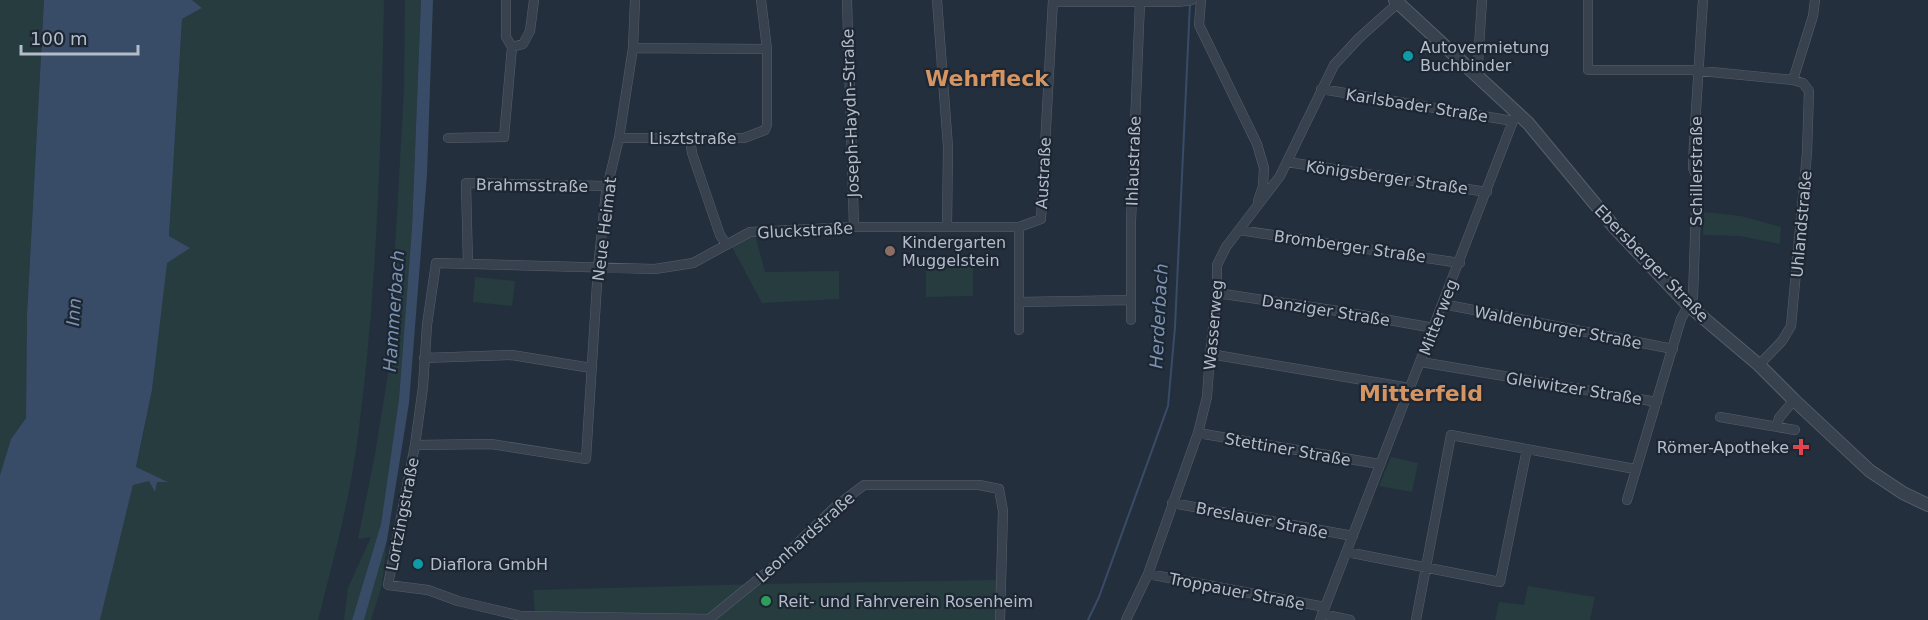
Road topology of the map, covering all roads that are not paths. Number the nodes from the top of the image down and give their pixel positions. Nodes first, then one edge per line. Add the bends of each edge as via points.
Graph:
1 (506, 0) edge
2 (534, 0) edge
3 (635, 0) edge
4 (761, 0) edge
5 (846, 0) edge
6 (938, 0) edge
7 (1192, 0) edge
8 (1201, 0) edge
9 (1482, 0) edge
10 (1588, 0) edge
11 (1703, 0) edge
12 (1053, 1) edge
13 (1178, 1) edge
14 (1397, 1) edge
15 (1140, 2) junction
16 (1815, 2) edge
17 (513, 47) junction
18 (633, 48) junction
19 (767, 49) junction
20 (1470, 70) junction
21 (1700, 70) junction
22 (1793, 80) junction
23 (1321, 89) junction
24 (1516, 118) junction
25 (448, 138) dead end
26 (619, 138) junction
27 (690, 139) junction
28 (1287, 162) junction
29 (607, 186) junction
30 (1486, 192) junction
31 (1255, 209) junction
32 (947, 225) junction
33 (854, 227) junction
34 (1019, 227) junction
35 (1239, 230) junction
36 (726, 244) junction
37 (436, 263) joint
38 (1460, 263) junction
39 (468, 264) junction
40 (598, 268) junction
41 (1217, 293) junction
42 (1131, 300) junction
43 (1019, 302) junction
44 (1443, 304) junction
45 (1688, 305) junction
46 (1131, 320) dead end
47 (1434, 328) junction
48 (1019, 330) dead end
49 (1673, 349) junction
50 (1210, 354) junction
51 (424, 358) junction
52 (1421, 362) junction
53 (1759, 364) junction
54 (591, 368) junction
55 (1410, 388) junction
56 (1794, 400) junction
57 (1657, 402) junction
58 (1720, 417) dead end
59 (1777, 426) junction
60 (1795, 430) dead end
61 (1198, 433) junction
62 (415, 445) junction
63 (1527, 449) junction
64 (1379, 464) junction
65 (1635, 469) junction
66 (1627, 500) dead end
67 (1172, 503) junction
68 (1928, 506) edge
69 (1353, 536) junction
70 (1347, 552) junction
71 (1426, 567) junction
72 (1148, 573) junction
73 (1322, 614) edge
74 (709, 620) edge
75 (1000, 620) edge
76 (1126, 620) edge
77 (1350, 620) edge
78 (1416, 620) edge

1 - 17 street via 506,36
2 - 17 street via 530,32 523,44
3 - 18 street, Neue Heimat
4 - 19 street
5 - 33 street, Joseph-Haydn-Straße
6 - 32 street via 948,147
7 - 13 street
8 - 31 street via 1199,25 1257,144 1264,168
9 - 20 street via 1478,63
10 - 21 street via 1588,70
11 - 21 street, Schillerstraße
12 - 15 street
12 - 34 street, Austraße via 1041,219
13 - 15 street
14 - 20 street, Ebersberger Straße
14 - 23 street, Wasserweg via 1334,65
15 - 42 street, Ihlaustraße
16 - 22 street
17 - 25 street via 504,137
18 - 19 street
18 - 26 street, Neue Heimat
19 - 27 street, Lisztstraße via 765,130 744,138
20 - 24 street, Ebersberger Straße
21 - 22 street
21 - 45 street, Schillerstraße via 1693,168 1697,178 1693,297
22 - 53 street, Uhlandstraße via 1803,83 1810,101 1794,307 1791,326 1782,341
23 - 24 street, Karlsbader Straße
23 - 28 street, Wasserweg
24 - 30 street, Mitterweg
24 - 45 street, Ebersberger Straße via 1528,123 1615,228
26 - 27 street, Lisztstraße
26 - 29 street, Neue Heimat
27 - 36 street via 720,236
28 - 30 street, Königsberger Straße
28 - 31 street, Wasserweg
29 - 39 street, Brahmsstraße via 466,183
29 - 40 street, Neue Heimat
30 - 38 street, Mitterweg
31 - 35 street, Wasserweg
32 - 33 street, Gluckstraße
32 - 34 street, Gluckstraße
33 - 36 street, Gluckstraße via 750,232
34 - 43 street, Austraße
35 - 38 street, Bromberger Straße
35 - 41 street, Wasserweg via 1217,265
36 - 40 street, Gluckstraße via 693,263 655,269
37 - 39 street, Gluckstraße
37 - 51 street, Lortzingstraße
38 - 44 street, Mitterweg
39 - 40 street, Gluckstraße
40 - 54 street, Neue Heimat
41 - 47 street, Danziger Straße
41 - 50 street, Wasserweg
42 - 43 street
42 - 46 street, Ihlaustraße
43 - 48 street, Austraße
44 - 47 street, Mitterweg
44 - 49 street, Waldenburger Straße
45 - 49 street, Schillerstraße
45 - 53 street, Ebersberger Straße
47 - 52 street, Mitterweg
49 - 57 street, Schillerstraße
50 - 55 street
50 - 61 street, Wasserweg via 1207,397
51 - 54 street via 512,355
51 - 62 street, Lortzingstraße
52 - 55 street, Mitterweg
52 - 57 street, Gleiwitzer Straße
53 - 56 street, Ebersberger Straße
54 - 62 street, Neue Heimat via 586,459 491,444
55 - 64 street, Mitterweg
56 - 59 street
56 - 68 street, Ebersberger Straße via 1870,471
57 - 65 street, Schillerstraße
58 - 59 street
59 - 60 street
61 - 64 street, Stettiner Straße
61 - 67 street, Wasserweg
62 - 74 street, Lortzingstraße via 388,585 428,590 521,616
63 - 65 street
63 - 71 street via 1500,582
63 - 71 street via 1451,435
64 - 69 street, Mitterweg
65 - 66 street, Schillerstraße
67 - 69 street, Breslauer Straße
67 - 72 street, Wasserweg
69 - 70 street, Mitterweg
70 - 71 street
70 - 73 street, Mitterweg
71 - 78 street
72 - 73 street, Troppauer Straße
72 - 76 street, Wasserweg
73 - 77 street, Troppauer Straße
74 - 75 street, Leonhardstraße via 864,485 979,484 999,489 1003,511

